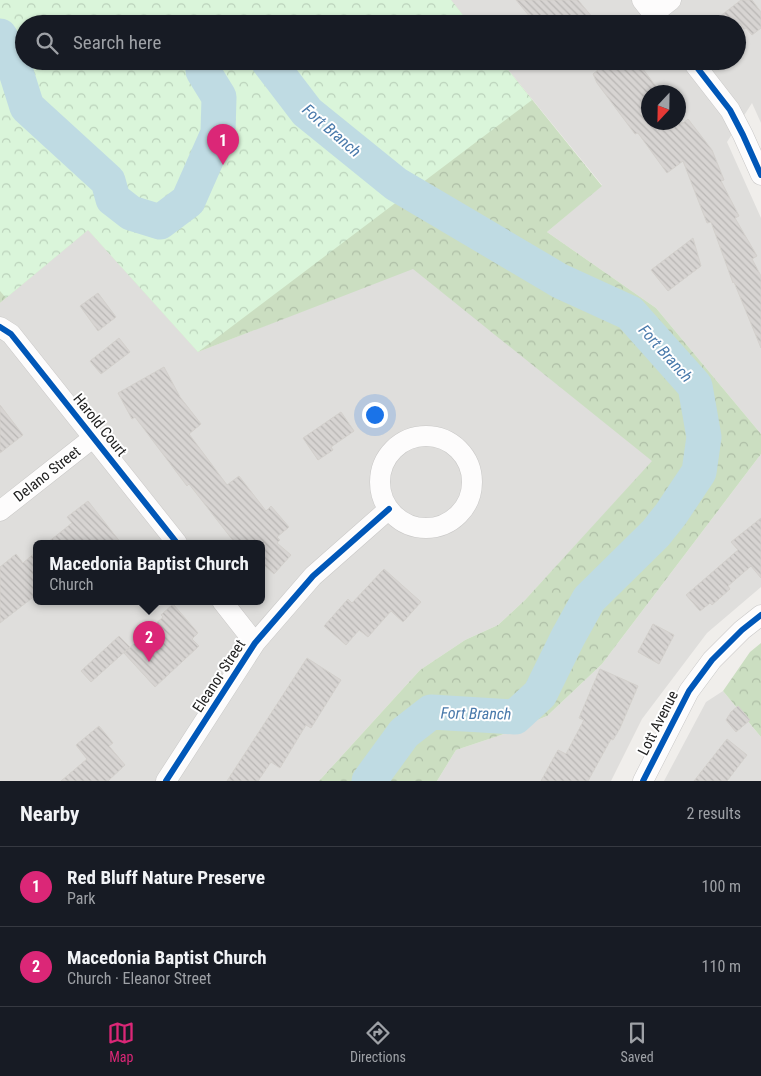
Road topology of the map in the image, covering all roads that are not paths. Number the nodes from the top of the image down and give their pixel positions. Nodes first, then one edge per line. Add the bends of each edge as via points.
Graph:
1 (671, 0) edge
2 (652, 13) edge
3 (699, 70) edge
4 (761, 175) edge
5 (0, 327) edge
6 (94, 437) junction
7 (389, 509) junction
8 (0, 511) edge
9 (175, 540) edge
10 (225, 605) edge
11 (761, 615) edge
12 (255, 643) junction
13 (166, 781) edge
14 (643, 781) edge

1 - 2 street
3 - 4 street via 730,110
5 - 6 street, Harold Court via 11,334
6 - 8 street, Delano Street
6 - 9 street, Harold Court
7 - 7 street via 400,520 415,527 431,528 460,514 472,485 471,469 464,455 454,444 440,438 412,438 399,444 388,455 382,468 382,496
7 - 12 street, Eleanor Street via 313,576
10 - 12 street
11 - 14 street, Lott Avenue via 712,660 690,691
12 - 13 street, Eleanor Street

